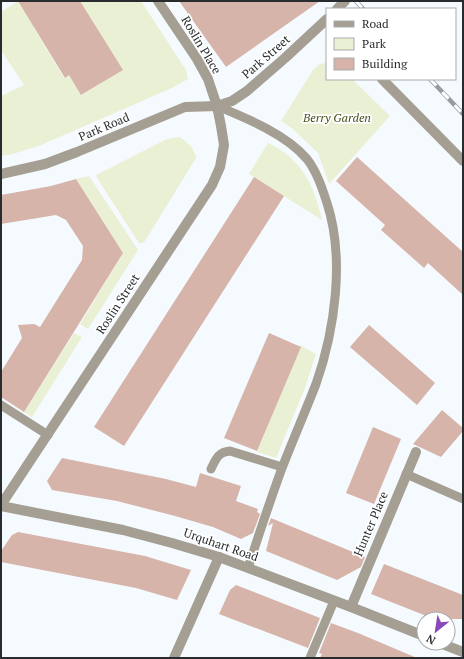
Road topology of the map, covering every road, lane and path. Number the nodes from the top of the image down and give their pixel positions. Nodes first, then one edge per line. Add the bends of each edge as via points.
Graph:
1 (158, 1) edge
2 (326, 22) edge
3 (383, 80) edge
4 (216, 106) junction
5 (463, 161) edge
6 (1, 174) edge
7 (1, 405) edge
8 (48, 435) junction
9 (416, 452) dead end
10 (282, 467) junction
11 (211, 469) dead end
12 (406, 474) junction
13 (463, 499) edge
14 (1, 506) edge
15 (219, 557) junction
16 (248, 568) junction
17 (334, 601) junction
18 (351, 607) junction
19 (416, 633) edge
20 (174, 658) edge
21 (310, 658) edge

1 - 4 street, Roslin Place via 197,59 208,79
2 - 4 street, Park Street via 247,91 232,101
3 - 5 street
4 - 6 street, Park Road via 185,108 45,164
4 - 8 street, Roslin Street via 224,145 220,167 212,185
4 - 10 lane via 253,121 292,146 306,159 315,171 324,193 335,235 336,277 326,348 316,383
7 - 8 lane
8 - 14 street, Roslin Street
9 - 12 street, Hunter Place
10 - 11 lane via 230,450 219,454
10 - 16 lane
12 - 13 lane
12 - 18 street, Hunter Place
14 - 15 street, Urquhart Road via 123,530
15 - 16 street, Urquhart Road
15 - 20 street
16 - 17 street, Urquhart Road
17 - 18 street, Urquhart Road
17 - 21 lane
18 - 19 street, Urquhart Road

